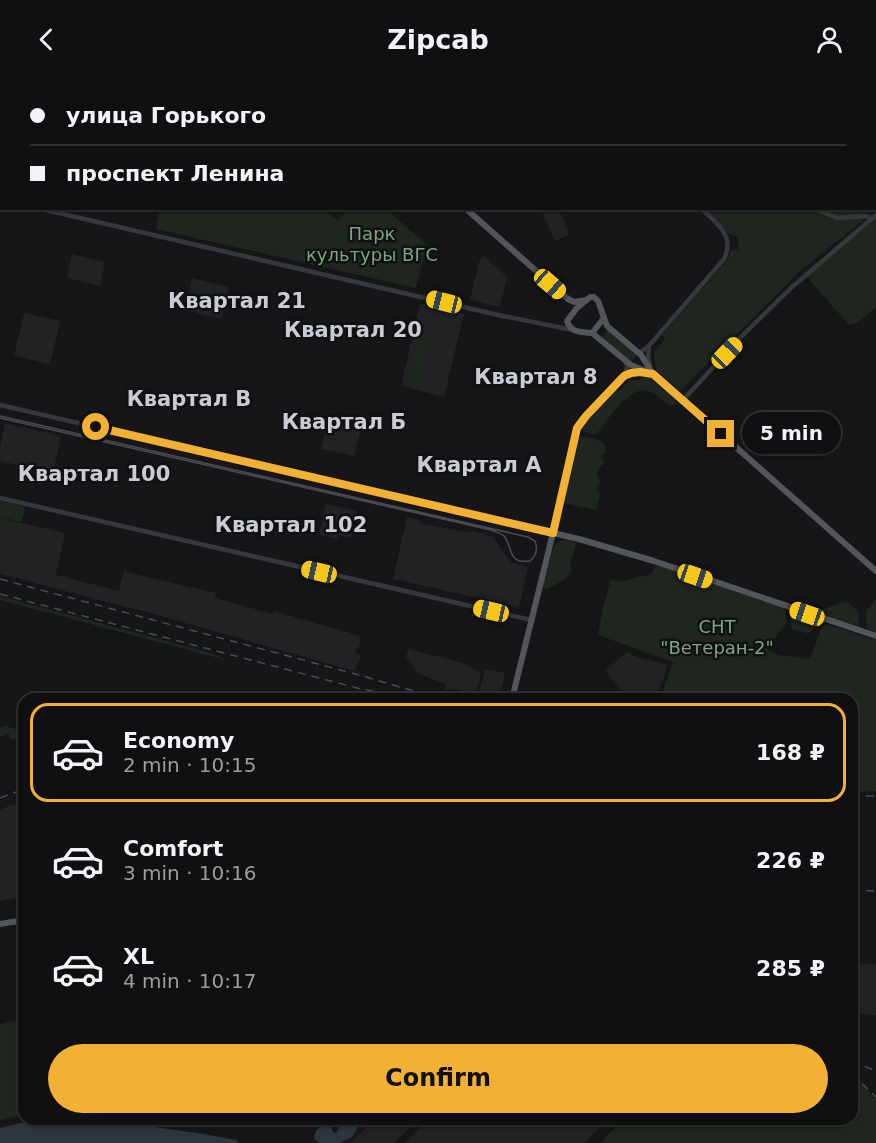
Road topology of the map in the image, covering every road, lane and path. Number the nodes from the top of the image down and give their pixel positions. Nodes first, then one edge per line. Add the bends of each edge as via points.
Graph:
1 (46, 210) edge
2 (467, 210) edge
3 (703, 210) edge
4 (817, 210) edge
5 (874, 217) edge
6 (595, 290) dead end
7 (568, 299) junction
8 (588, 299) junction
9 (604, 318) junction
10 (569, 319) junction
11 (558, 328) junction
12 (573, 330) junction
13 (592, 333) junction
14 (656, 338) junction
15 (635, 350) junction
16 (626, 361) junction
17 (653, 374) junction
18 (615, 384) junction
19 (683, 400) junction
20 (0, 405) edge
21 (0, 498) edge
22 (553, 533) junction
23 (876, 571) edge
24 (531, 620) junction
25 (876, 636) edge
26 (513, 693) edge
27 (18, 921) edge
28 (0, 924) edge

1 - 11 street
2 - 7 main road
3 - 14 street via 725,232 727,253
4 - 5 street via 837,218
5 - 19 street via 791,288
6 - 8 street
7 - 8 main road
7 - 10 main road
8 - 9 main road via 594,297 598,301
8 - 10 main road
9 - 13 main road
9 - 15 main road via 607,326
10 - 11 street
10 - 12 main road
11 - 12 street
12 - 13 main road
13 - 16 main road
14 - 15 street via 647,348
14 - 17 street via 648,350
15 - 17 main road
16 - 17 main road
16 - 18 street via 625,373
17 - 18 street via 631,373
17 - 19 main road
18 - 22 street via 577,428
19 - 23 main road
20 - 22 street
21 - 24 street
22 - 24 main road
22 - 25 main road via 654,561
24 - 26 main road
27 - 28 main road

